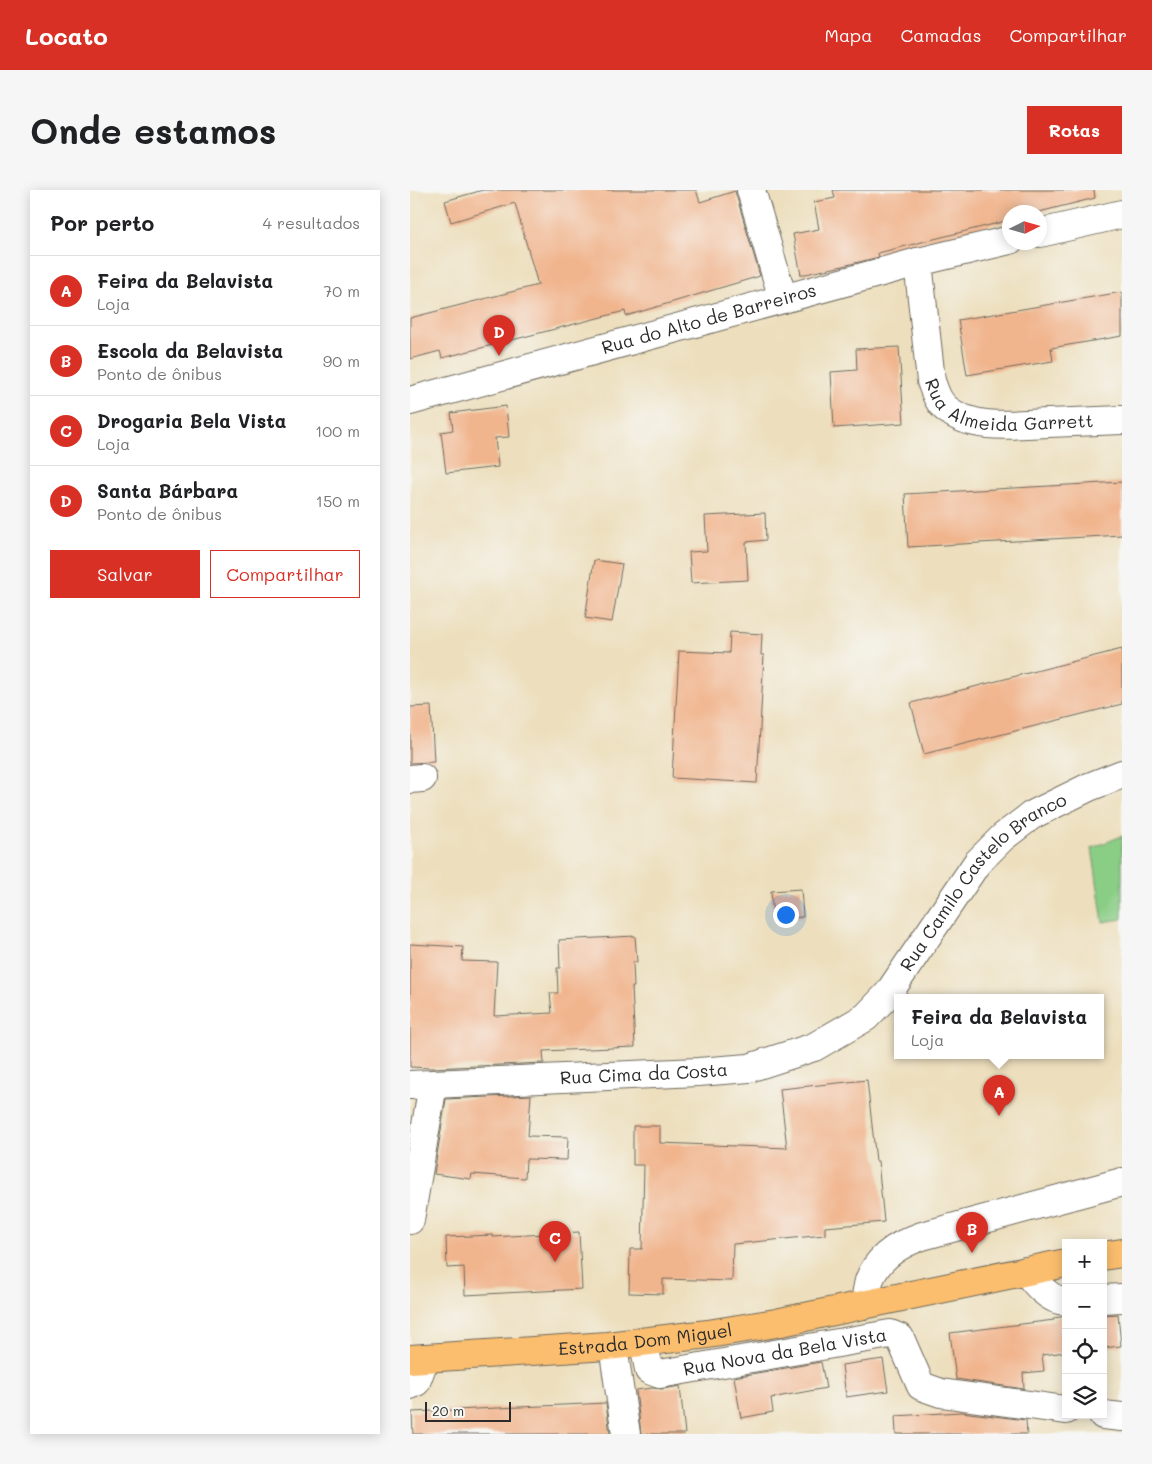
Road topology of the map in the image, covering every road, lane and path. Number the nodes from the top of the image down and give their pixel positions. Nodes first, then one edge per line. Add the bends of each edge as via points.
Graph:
1 (751, 190) edge
2 (1122, 214) edge
3 (1047, 231) edge
4 (1002, 242) edge
5 (918, 262) junction
6 (783, 299) junction
7 (410, 401) edge
8 (1122, 420) edge
9 (1122, 774) edge
10 (866, 1017) joint
11 (422, 1085) edge
12 (1122, 1182) edge
13 (410, 1220) edge
14 (1122, 1253) edge
15 (1107, 1255) edge
16 (1062, 1264) edge
17 (1026, 1271) junction
18 (1122, 1298) edge
19 (1107, 1299) edge
20 (1062, 1301) edge
21 (864, 1305) junction
22 (644, 1343) junction
23 (613, 1346) junction
24 (417, 1358) edge
25 (410, 1385) edge
26 (1062, 1409) edge
27 (1107, 1415) edge
28 (1122, 1417) edge
29 (626, 1434) edge

1 - 6 street
2 - 3 street
4 - 5 street, Rua do Alto de Barreiros
5 - 6 street, Rua do Alto de Barreiros
5 - 8 street, Rua Almeida Garrett via 930,381 938,400 948,410 964,419 984,423
6 - 7 street, Rua do Alto de Barreiros
9 - 10 street, Rua Camilo Castelo Branco via 1032,815 1003,837 978,864 888,994
10 - 11 street, Rua Cima da Costa via 814,1047 749,1068
11 - 13 street
12 - 21 street via 905,1242 884,1257 869,1280
14 - 15 main road
16 - 17 main road, Estrada Dom Miguel
17 - 20 street via 1038,1288
17 - 21 main road, Estrada Dom Miguel
18 - 19 street
21 - 22 main road, Estrada Dom Miguel via 776,1323
22 - 23 main road, Estrada Dom Miguel
22 - 26 street, Rua Nova da Bela Vista via 649,1370 660,1374 890,1334 900,1338 921,1386 940,1393
23 - 24 main road, Estrada Dom Miguel
23 - 29 street
24 - 25 street, Estrada Dom Miguel via 416,1382
27 - 28 street

